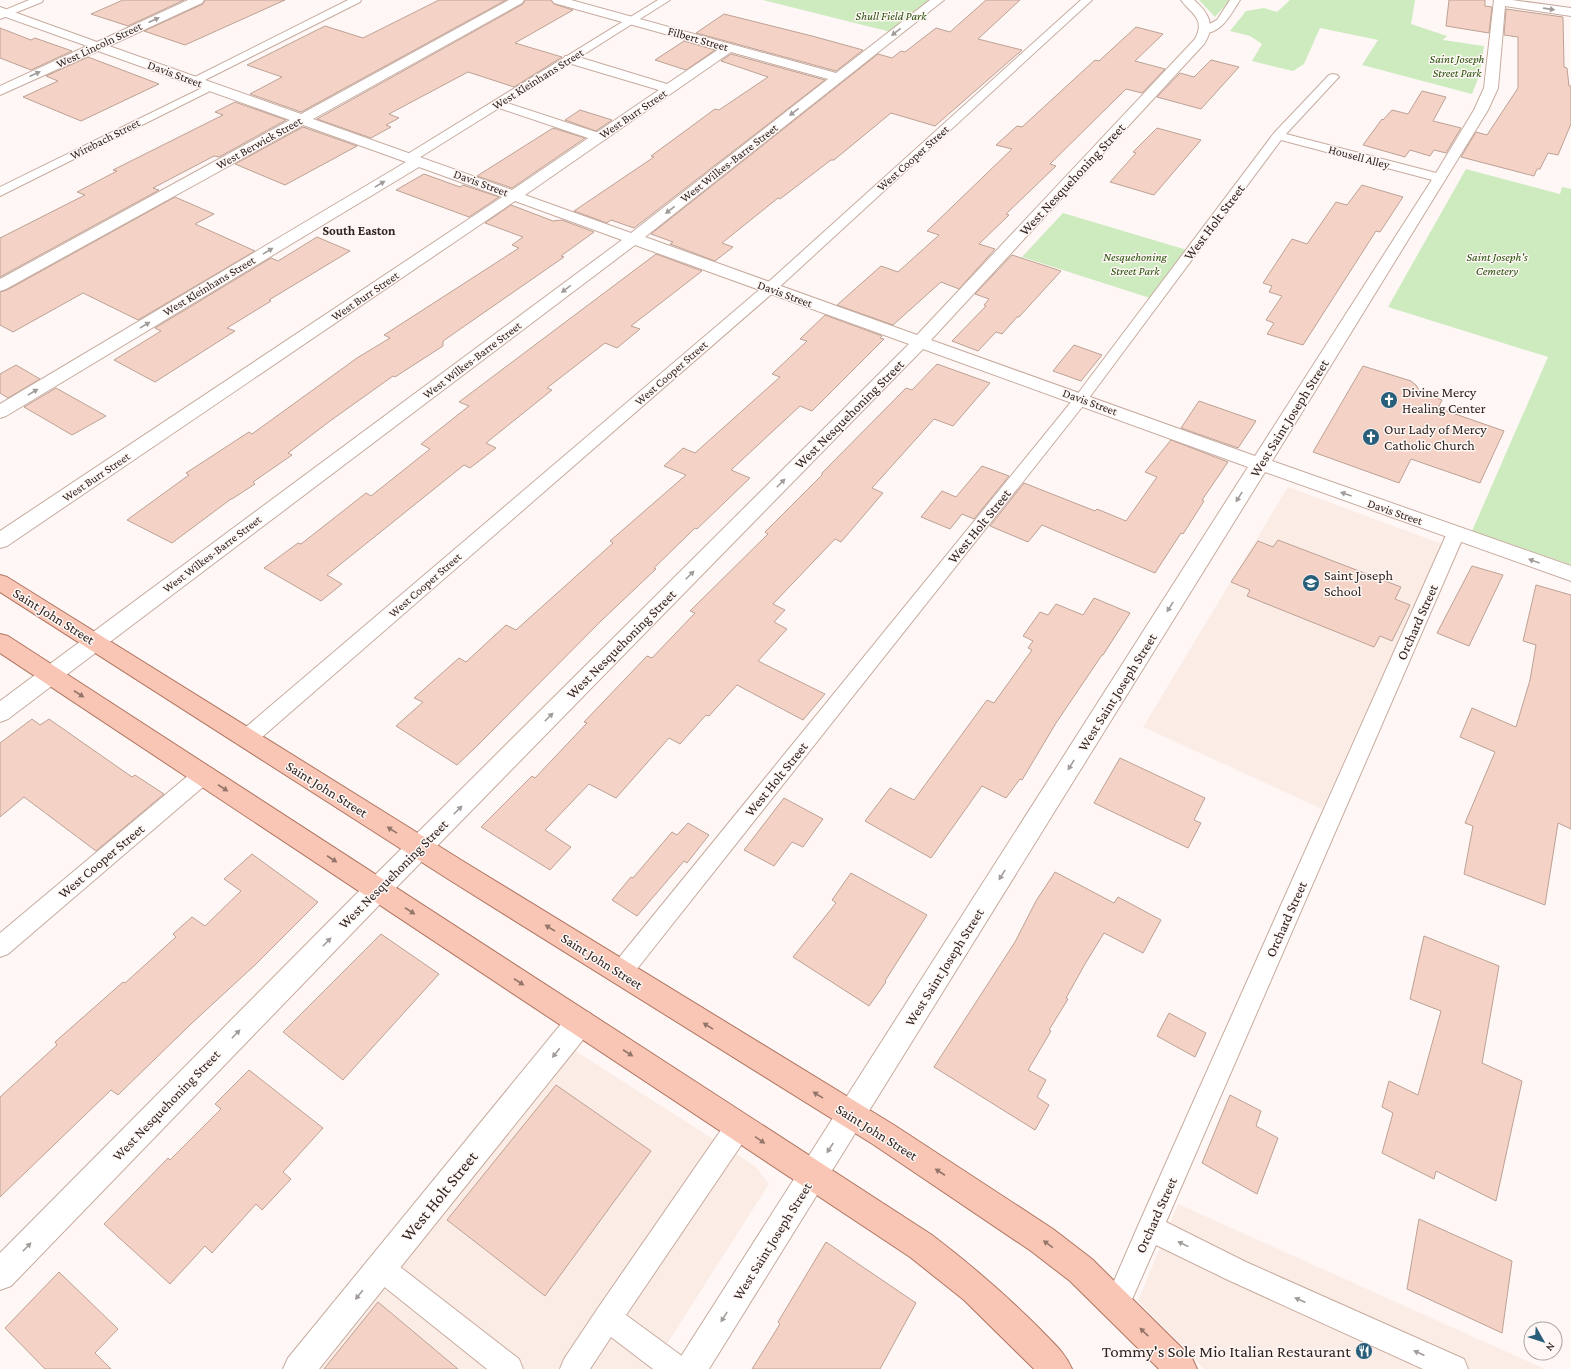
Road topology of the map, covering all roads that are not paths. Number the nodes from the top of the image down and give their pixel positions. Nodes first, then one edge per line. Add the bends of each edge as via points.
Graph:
1 (38, 0) edge
2 (198, 0) edge
3 (356, 0) edge
4 (518, 0) edge
5 (558, 0) edge
6 (665, 0) edge
7 (938, 0) edge
8 (1088, 0) edge
9 (1187, 0) edge
10 (1235, 0) edge
11 (1500, 1) edge
12 (1571, 12) edge
13 (2, 13) edge
14 (631, 21) junction
15 (1206, 30) junction
16 (98, 46) junction
17 (728, 48) junction
18 (570, 59) junction
19 (1333, 77) dead end
20 (838, 78) junction
21 (195, 81) junction
22 (210, 87) junction
23 (670, 89) junction
24 (0, 91) edge
25 (498, 104) junction
26 (302, 120) junction
27 (1278, 136) junction
28 (598, 137) junction
29 (414, 159) junction
30 (1440, 178) junction
31 (0, 192) edge
32 (515, 195) junction
33 (633, 239) junction
34 (0, 286) edge
35 (770, 288) junction
36 (920, 342) junction
37 (1081, 399) junction
38 (0, 412) edge
39 (1260, 464) junction
40 (1456, 533) junction
41 (0, 541) edge
42 (1571, 574) edge
43 (0, 582) edge
44 (0, 642) edge
45 (95, 642) junction
46 (50, 675) junction
47 (0, 713) edge
48 (247, 738) junction
49 (202, 775) junction
50 (420, 847) junction
51 (378, 889) junction
52 (0, 947) edge
53 (621, 972) junction
54 (580, 1022) junction
55 (851, 1115) junction
56 (739, 1126) junction
57 (813, 1175) junction
58 (1150, 1228) junction
59 (381, 1268) junction
60 (0, 1275) edge
61 (1117, 1304) junction
62 (608, 1318) junction
63 (299, 1369) edge
64 (509, 1369) edge
65 (574, 1369) edge
66 (676, 1369) edge
67 (691, 1369) edge
68 (1056, 1369) edge
69 (1181, 1369) edge
70 (1454, 1369) edge

1 - 13 lane
16 -> 2 street, West Lincoln Street
3 - 21 lane
4 - 26 street, West Berwick Street
5 - 14 street, Filbert Street
6 - 14 lane, West Kleinhans Street
7 -> 20 street, West Wilkes-Barre Street
8 - 35 lane, West Cooper Street
9 - 15 street via 1201,14
10 - 15 lane via 1224,19
11 -> 12 street
11 - 30 street, West Saint Joseph Street via 1491,88 1481,110
13 - 16 street, Davis Street
14 - 17 street, Filbert Street
14 - 18 lane, West Kleinhans Street
15 - 36 street, West Nesquehoning Street via 1200,41
16 - 21 street, Davis Street
24 -> 16 street, West Lincoln Street
17 - 20 street, Filbert Street
17 - 23 street, West Burr Street
18 - 23 street
18 - 25 lane, West Kleinhans Street
19 - 27 lane, West Holt Street
20 -> 33 street, West Wilkes-Barre Street
21 - 22 street, Davis Street
22 - 26 street, Davis Street
22 - 31 lane, Wirebach Street
23 - 28 street, West Burr Street
25 - 28 lane
25 - 29 lane, West Kleinhans Street
26 - 29 street, Davis Street
26 - 34 street, West Berwick Street
27 - 30 lane, Housell Alley
27 - 37 lane, West Holt Street
28 - 32 street, West Burr Street
29 - 32 street, Davis Street
38 -> 29 street, West Kleinhans Street
30 - 39 street, West Saint Joseph Street
32 - 33 street, Davis Street
32 - 41 street, West Burr Street
33 - 35 street, Davis Street
33 -> 45 street, West Wilkes-Barre Street
35 - 36 street, Davis Street
35 - 48 lane, West Cooper Street
36 - 37 street, Davis Street
50 -> 36 street, West Nesquehoning Street
37 - 39 street, Davis Street
37 - 53 lane, West Holt Street
40 -> 39 street, Davis Street
39 -> 55 street, West Saint Joseph Street
42 -> 40 street, Davis Street
40 - 58 lane, Orchard Street
43 - 45 main road, Saint John Street
44 - 46 main road
45 - 46 street, West Wilkes-Barre Street
45 - 48 main road, Saint John Street
46 - 47 street, West Wilkes-Barre Street
46 -> 49 main road
50 -> 48 main road, Saint John Street
49 -> 51 main road
49 - 52 lane, West Cooper Street
50 - 51 street, West Nesquehoning Street
53 -> 50 main road, Saint John Street
51 -> 54 main road
60 -> 51 street, West Nesquehoning Street
55 -> 53 main road, Saint John Street
54 -> 56 main road
54 -> 59 street, West Holt Street
55 -> 57 street, West Saint Joseph Street
61 -> 55 main road, Saint John Street via 1081,1270 1042,1240
56 -> 57 main road
56 - 62 lane
57 -> 67 street, West Saint Joseph Street
57 - 68 main road via 941,1261 998,1310
58 - 61 lane, Orchard Street
70 -> 58 lane via 1236,1271
59 -> 63 street, West Holt Street
59 - 64 lane
69 -> 61 main road, Saint John Street
62 - 65 lane
62 - 66 lane

